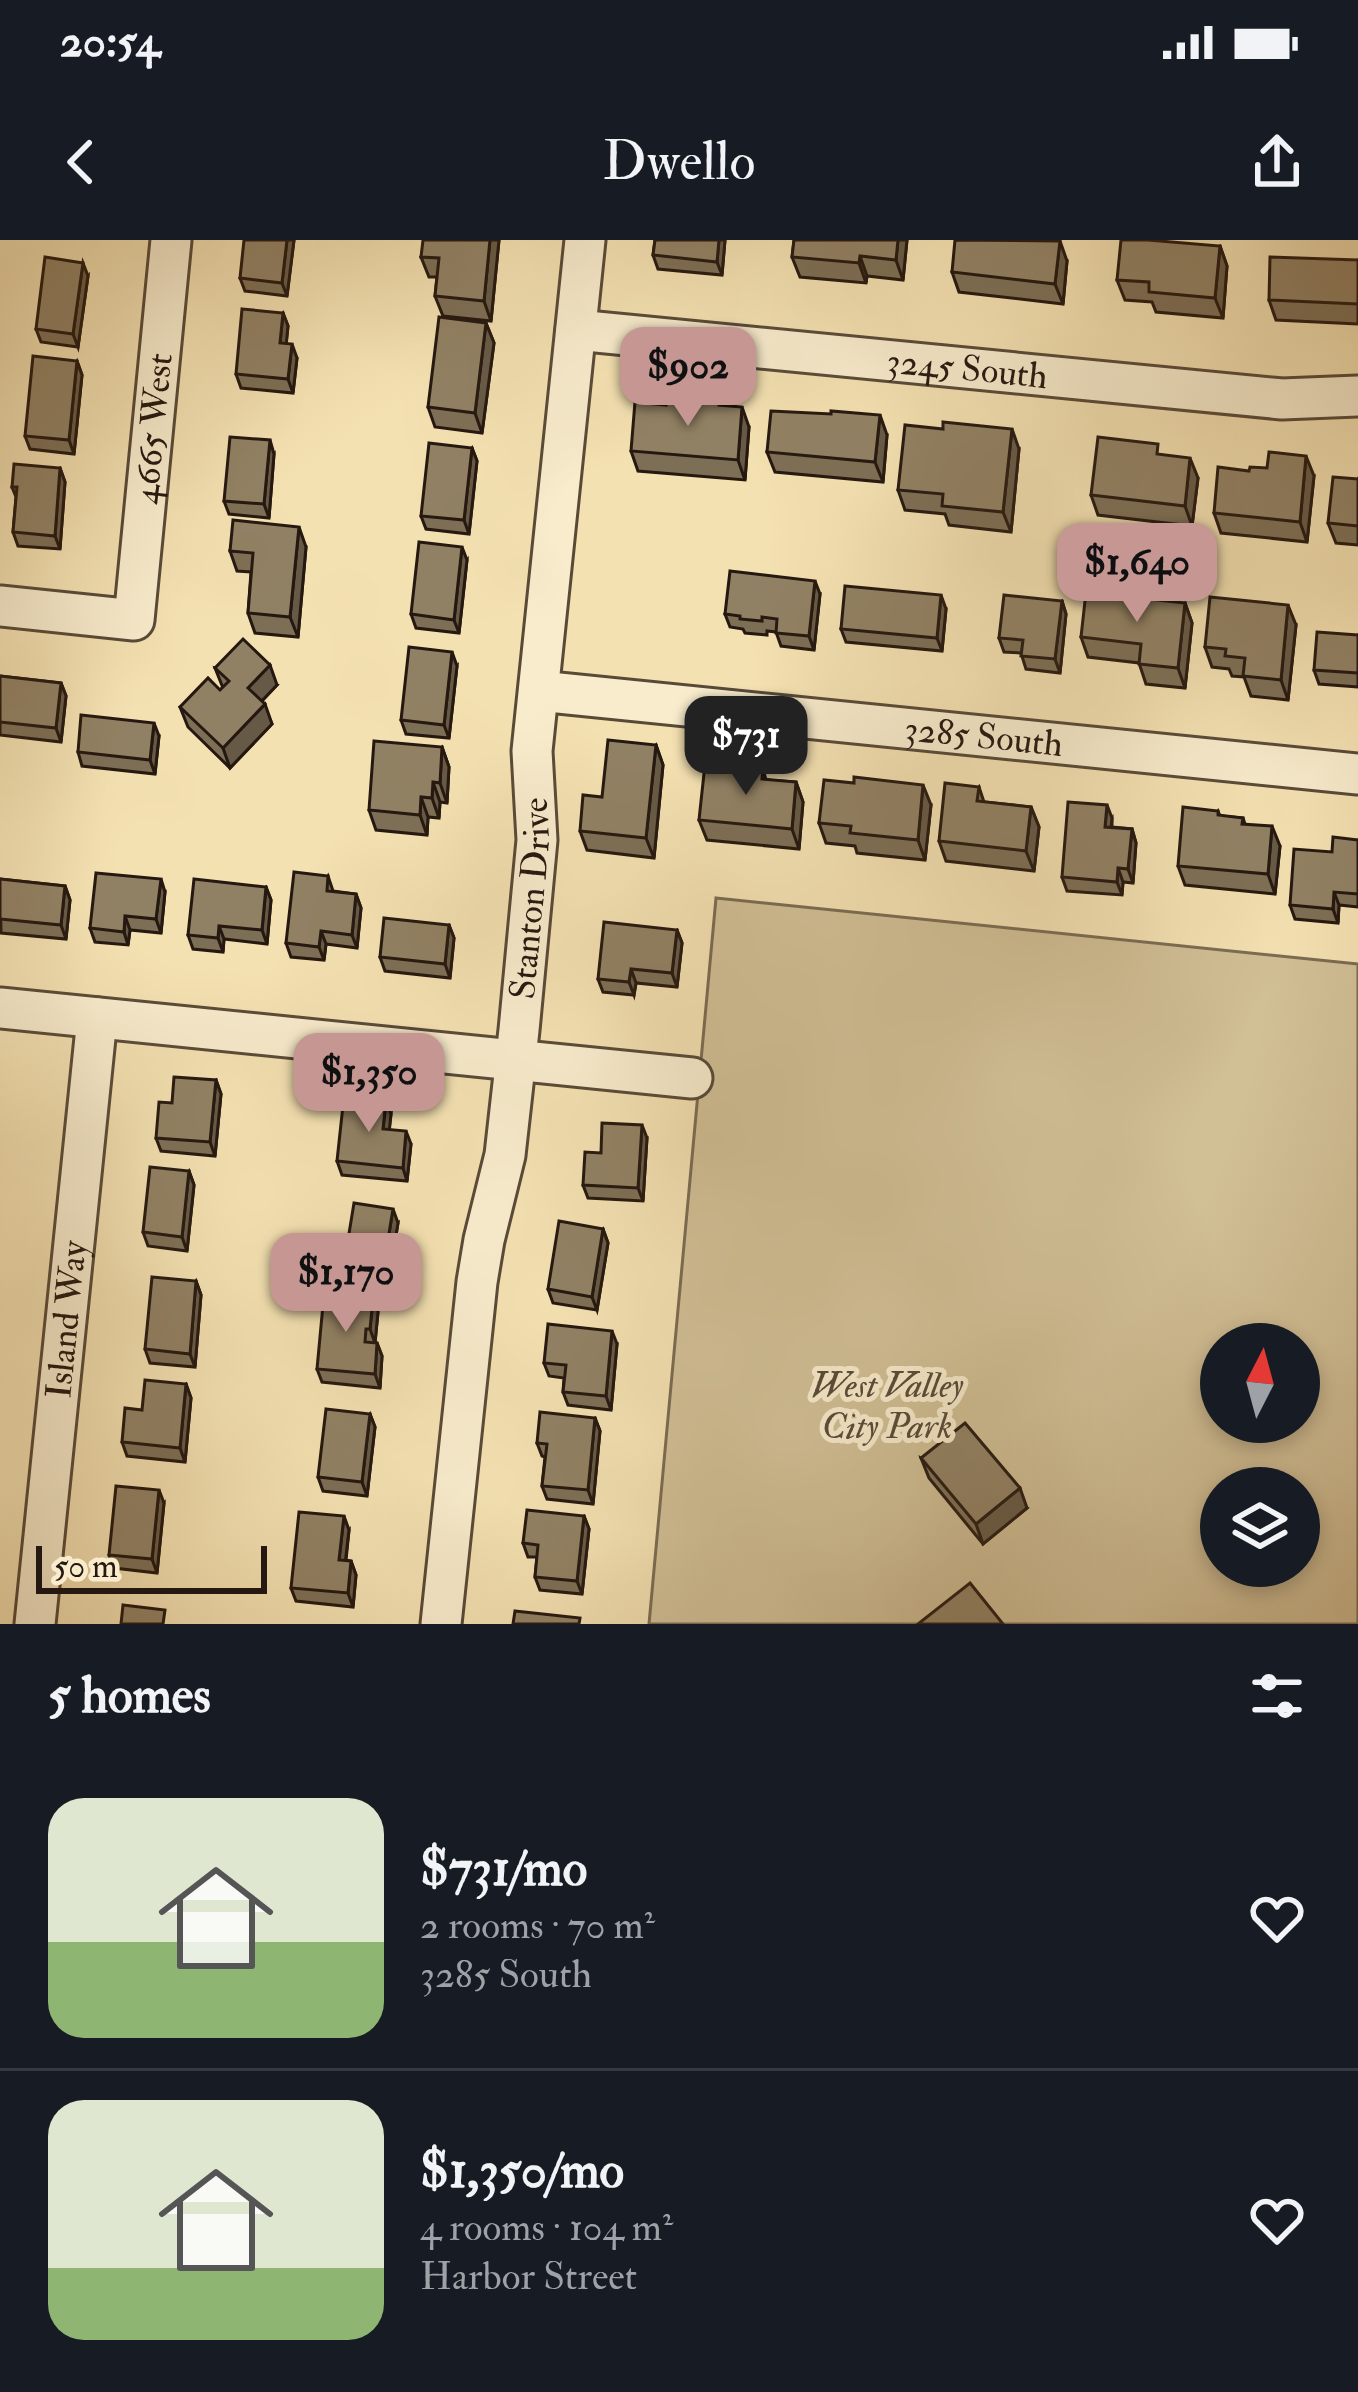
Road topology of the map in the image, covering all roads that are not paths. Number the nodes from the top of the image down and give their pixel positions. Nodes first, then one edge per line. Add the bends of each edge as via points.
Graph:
1 (171, 240) edge
2 (585, 240) edge
3 (576, 330) junction
4 (1358, 396) edge
5 (0, 606) edge
6 (539, 691) junction
7 (1358, 774) edge
8 (0, 1008) edge
9 (97, 1018) junction
10 (516, 1060) junction
11 (692, 1078) dead end
12 (34, 1624) edge
13 (441, 1624) edge

1 - 5 street, 4665 West via 134,620
2 - 3 street, Stanton Drive
3 - 4 street, 3245 South via 1230,395
3 - 6 street, Stanton Drive
6 - 7 street, 3285 South
6 - 10 street, Stanton Drive via 532,751 537,840
8 - 9 street
9 - 10 street
9 - 12 street, Island Way
10 - 11 street
10 - 13 street, Stanton Drive via 477,1282

